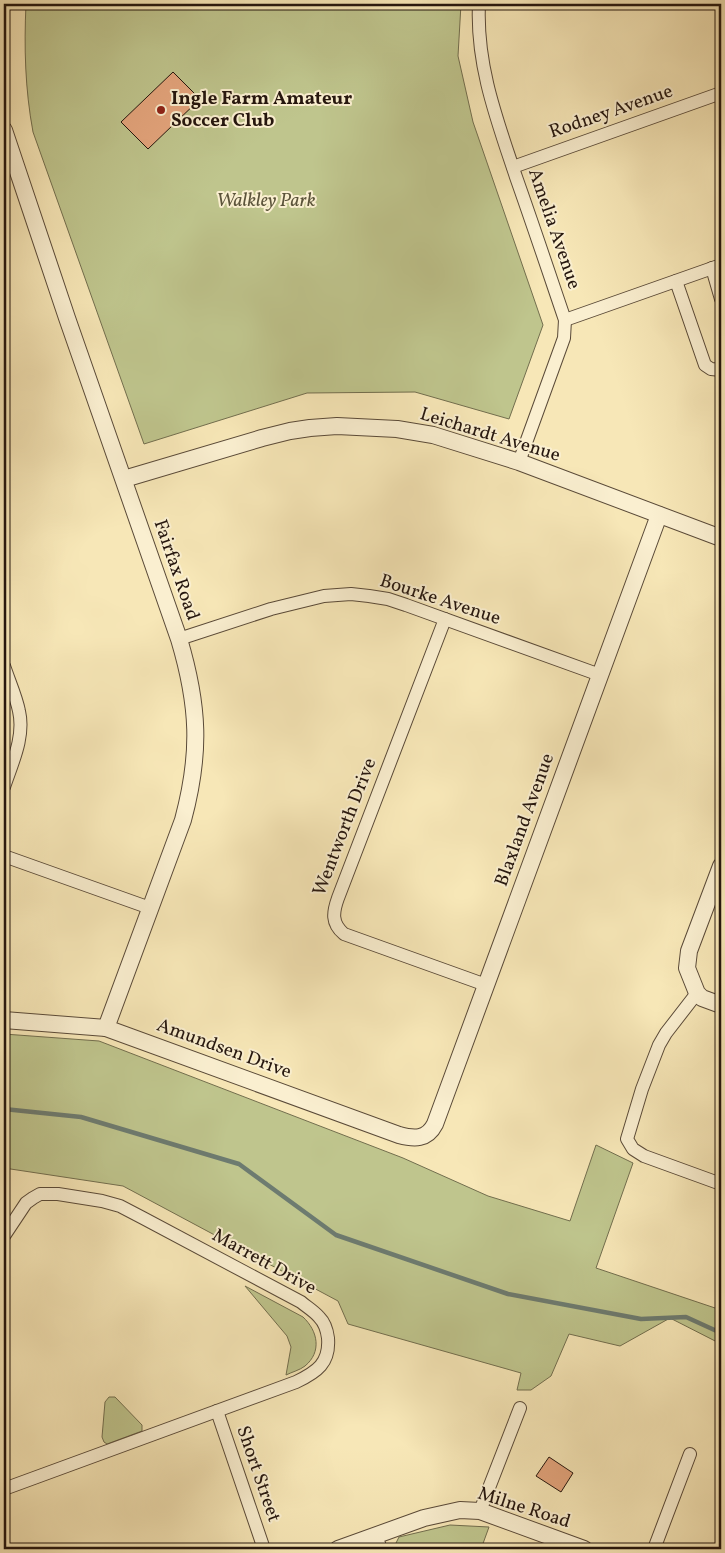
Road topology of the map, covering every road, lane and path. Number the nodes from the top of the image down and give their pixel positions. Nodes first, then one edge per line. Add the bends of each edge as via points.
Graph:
1 (479, 4) edge
2 (721, 93) edge
3 (4, 130) edge
4 (513, 167) junction
5 (717, 267) edge
6 (676, 281) junction
7 (721, 299) edge
8 (565, 320) junction
9 (721, 370) edge
10 (519, 462) junction
11 (124, 479) junction
12 (659, 516) junction
13 (721, 538) edge
14 (445, 619) junction
15 (179, 639) junction
16 (4, 666) edge
17 (600, 675) junction
18 (4, 787) edge
19 (4, 856) edge
20 (721, 866) edge
21 (150, 908) junction
22 (486, 985) junction
23 (697, 993) junction
24 (721, 1006) edge
25 (4, 1020) edge
26 (106, 1028) junction
27 (425, 1136) joint
28 (721, 1184) edge
29 (4, 1236) edge
30 (520, 1408) dead end
31 (217, 1411) junction
32 (690, 1454) dead end
33 (4, 1489) edge
34 (480, 1511) junction
35 (378, 1542) edge
36 (264, 1549) edge
37 (338, 1549) edge
38 (584, 1549) edge
39 (654, 1549) edge

1 - 4 street, Amelia Avenue via 480,44 488,90
2 - 4 street, Rodney Avenue
3 - 11 street, Fairfax Road
4 - 8 street, Amelia Avenue
5 - 6 street
5 - 7 street
6 - 8 street
6 - 9 street via 705,365
8 - 10 street, Amelia Avenue via 564,338
10 - 11 street, Leichardt Avenue via 433,435 397,429 337,426 262,438
10 - 12 street, Leichardt Avenue
11 - 15 street, Fairfax Road
12 - 13 street, Leichardt Avenue
12 - 17 street, Blaxland Avenue
14 - 15 street, Bourke Avenue via 388,599 337,595 292,603
14 - 17 street, Bourke Avenue
14 - 22 street, Wentworth Drive via 338,898 334,917 338,929 344,934
15 - 21 street, Fairfax Road via 195,710 195,762 183,820
16 - 18 street via 21,722 17,748
17 - 22 street, Blaxland Avenue
19 - 21 street
20 - 23 street via 687,960 689,976
21 - 26 street, Fairfax Road
22 - 27 street, Blaxland Avenue via 435,1124
23 - 24 street
23 - 28 street via 659,1045 628,1139 633,1149 644,1156
25 - 26 street, Amundsen Drive
26 - 27 street, Amundsen Drive via 399,1135
29 - 31 street, Marrett Drive via 26,1203 40,1194 102,1201 120,1206 301,1302 320,1318 328,1331 328,1352 316,1371 296,1382
30 - 34 street
31 - 33 street, Marrett Drive
31 - 36 street, Short Street
32 - 39 street
34 - 35 street, Milne Road via 443,1513
34 - 38 street, Milne Road
35 - 37 street, Milne Road

